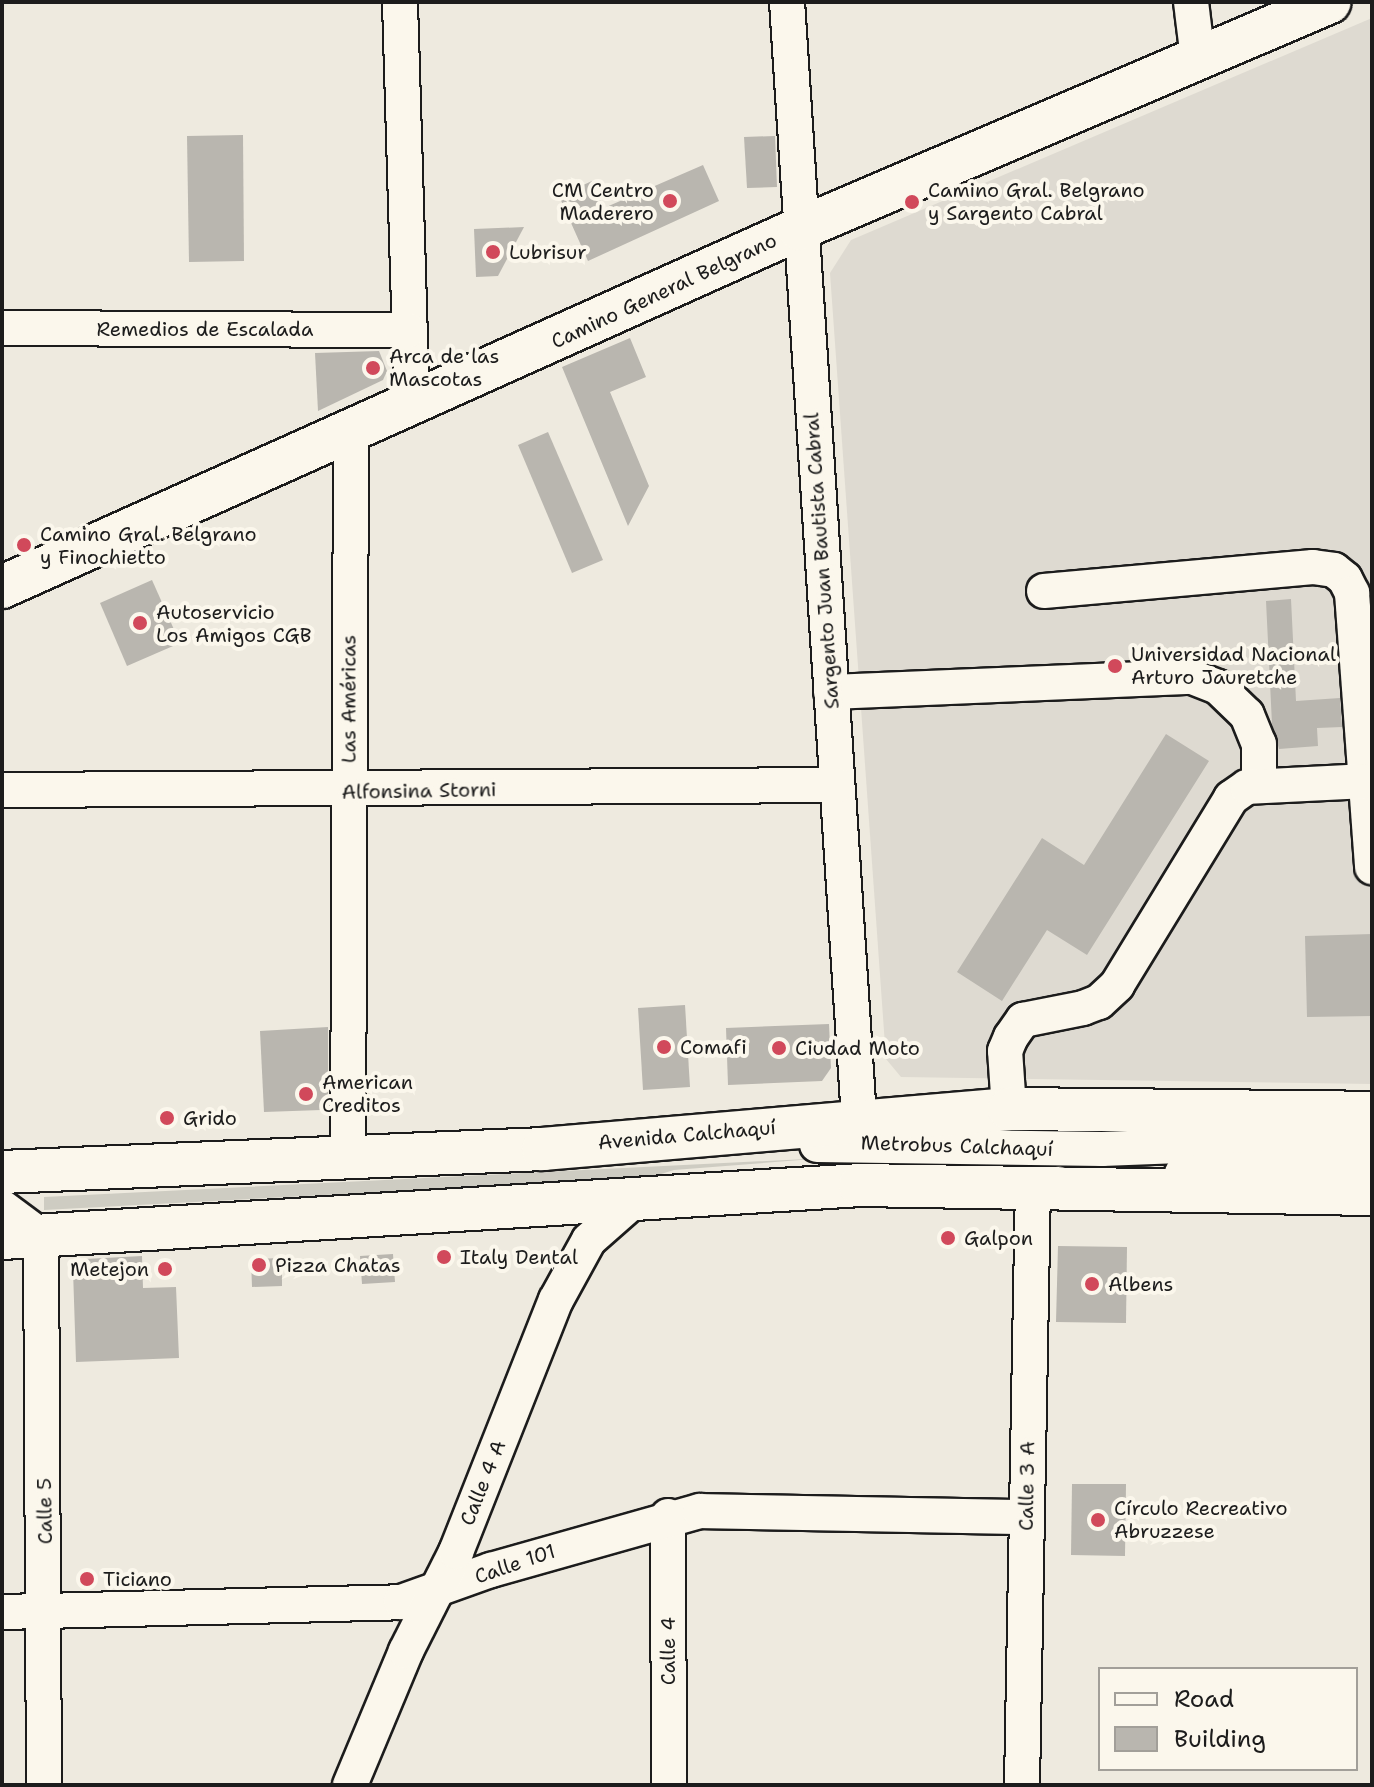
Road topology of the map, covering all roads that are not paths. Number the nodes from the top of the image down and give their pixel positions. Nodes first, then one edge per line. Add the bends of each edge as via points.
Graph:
1 (400, 2) edge
2 (787, 2) edge
3 (1191, 2) edge
4 (1330, 2) edge
5 (1198, 59) junction
6 (799, 229) junction
7 (2, 328) edge
8 (408, 330) junction
9 (412, 406) junction
10 (351, 435) junction
11 (2, 587) edge
12 (1044, 591) dead end
13 (1364, 663) edge
14 (831, 692) junction
15 (1365, 781) junction
16 (837, 785) junction
17 (1259, 786) junction
18 (2, 790) edge
19 (349, 792) junction
20 (1372, 867) edge
21 (1009, 1109) junction
22 (1372, 1113) edge
23 (860, 1130) junction
24 (1372, 1139) edge
25 (348, 1156) junction
26 (1372, 1161) edge
27 (2, 1172) edge
28 (808, 1186) junction
29 (1033, 1186) junction
30 (1372, 1194) edge
31 (638, 1197) junction
32 (2, 1207) edge
33 (22, 1237) edge
34 (668, 1516) junction
35 (1026, 1517) junction
36 (436, 1594) junction
37 (46, 1611) junction
38 (2, 1612) edge
39 (44, 1785) edge
40 (350, 1785) edge
41 (669, 1785) edge
42 (1022, 1785) edge

1 - 8 street
2 - 6 street, Sargento Juan Bautista Cabral
3 - 5 street
4 - 5 main road, Camino General Belgrano
5 - 6 main road, Camino General Belgrano
6 - 9 main road, Camino General Belgrano
6 - 14 street, Sargento Juan Bautista Cabral
7 - 8 street, Remedios de Escalada
8 - 9 street
9 - 10 main road, Camino General Belgrano
10 - 11 main road, Camino General Belgrano
10 - 19 street, Las Américas
12 - 13 street via 1313,567 1334,570 1352,593
13 - 15 street
14 - 16 street, Sargento Juan Bautista Cabral
14 - 17 street via 1192,677 1218,687 1247,715 1259,744
15 - 17 street
15 - 20 street
16 - 19 street, Alfonsina Storni
16 - 23 street, Sargento Juan Bautista Cabral
17 - 21 street via 1231,798 1117,985 1083,1008 1023,1020 1005,1051
18 - 19 street, Alfonsina Storni
19 - 25 street, Las Américas
21 - 22 main road, Avenida Calchaquí
21 - 23 main road, Avenida Calchaquí
23 - 24 street, Metrobus Calchaquí via 900,1148 1102,1149
23 - 25 main road, Avenida Calchaquí
23 - 28 main road via 845,1168
25 - 27 main road, Avenida Calchaquí
26 - 29 street, Metrobus Calchaquí
28 - 29 main road
28 - 31 main road
29 - 30 main road
29 - 35 street, Calle 3 A
31 - 33 main road
31 - 36 street, Calle 4 A via 606,1222 575,1261
32 - 33 street
33 - 37 street, Calle 5
34 - 35 street, Calle 101 via 700,1511
34 - 36 street, Calle 101 via 491,1570
34 - 41 street, Calle 4
35 - 42 street, Calle 3 A
36 - 37 street, Calle 101 via 368,1605
36 - 40 street, Calle 4 A
37 - 38 street, Calle 101
37 - 39 street, Calle 5

